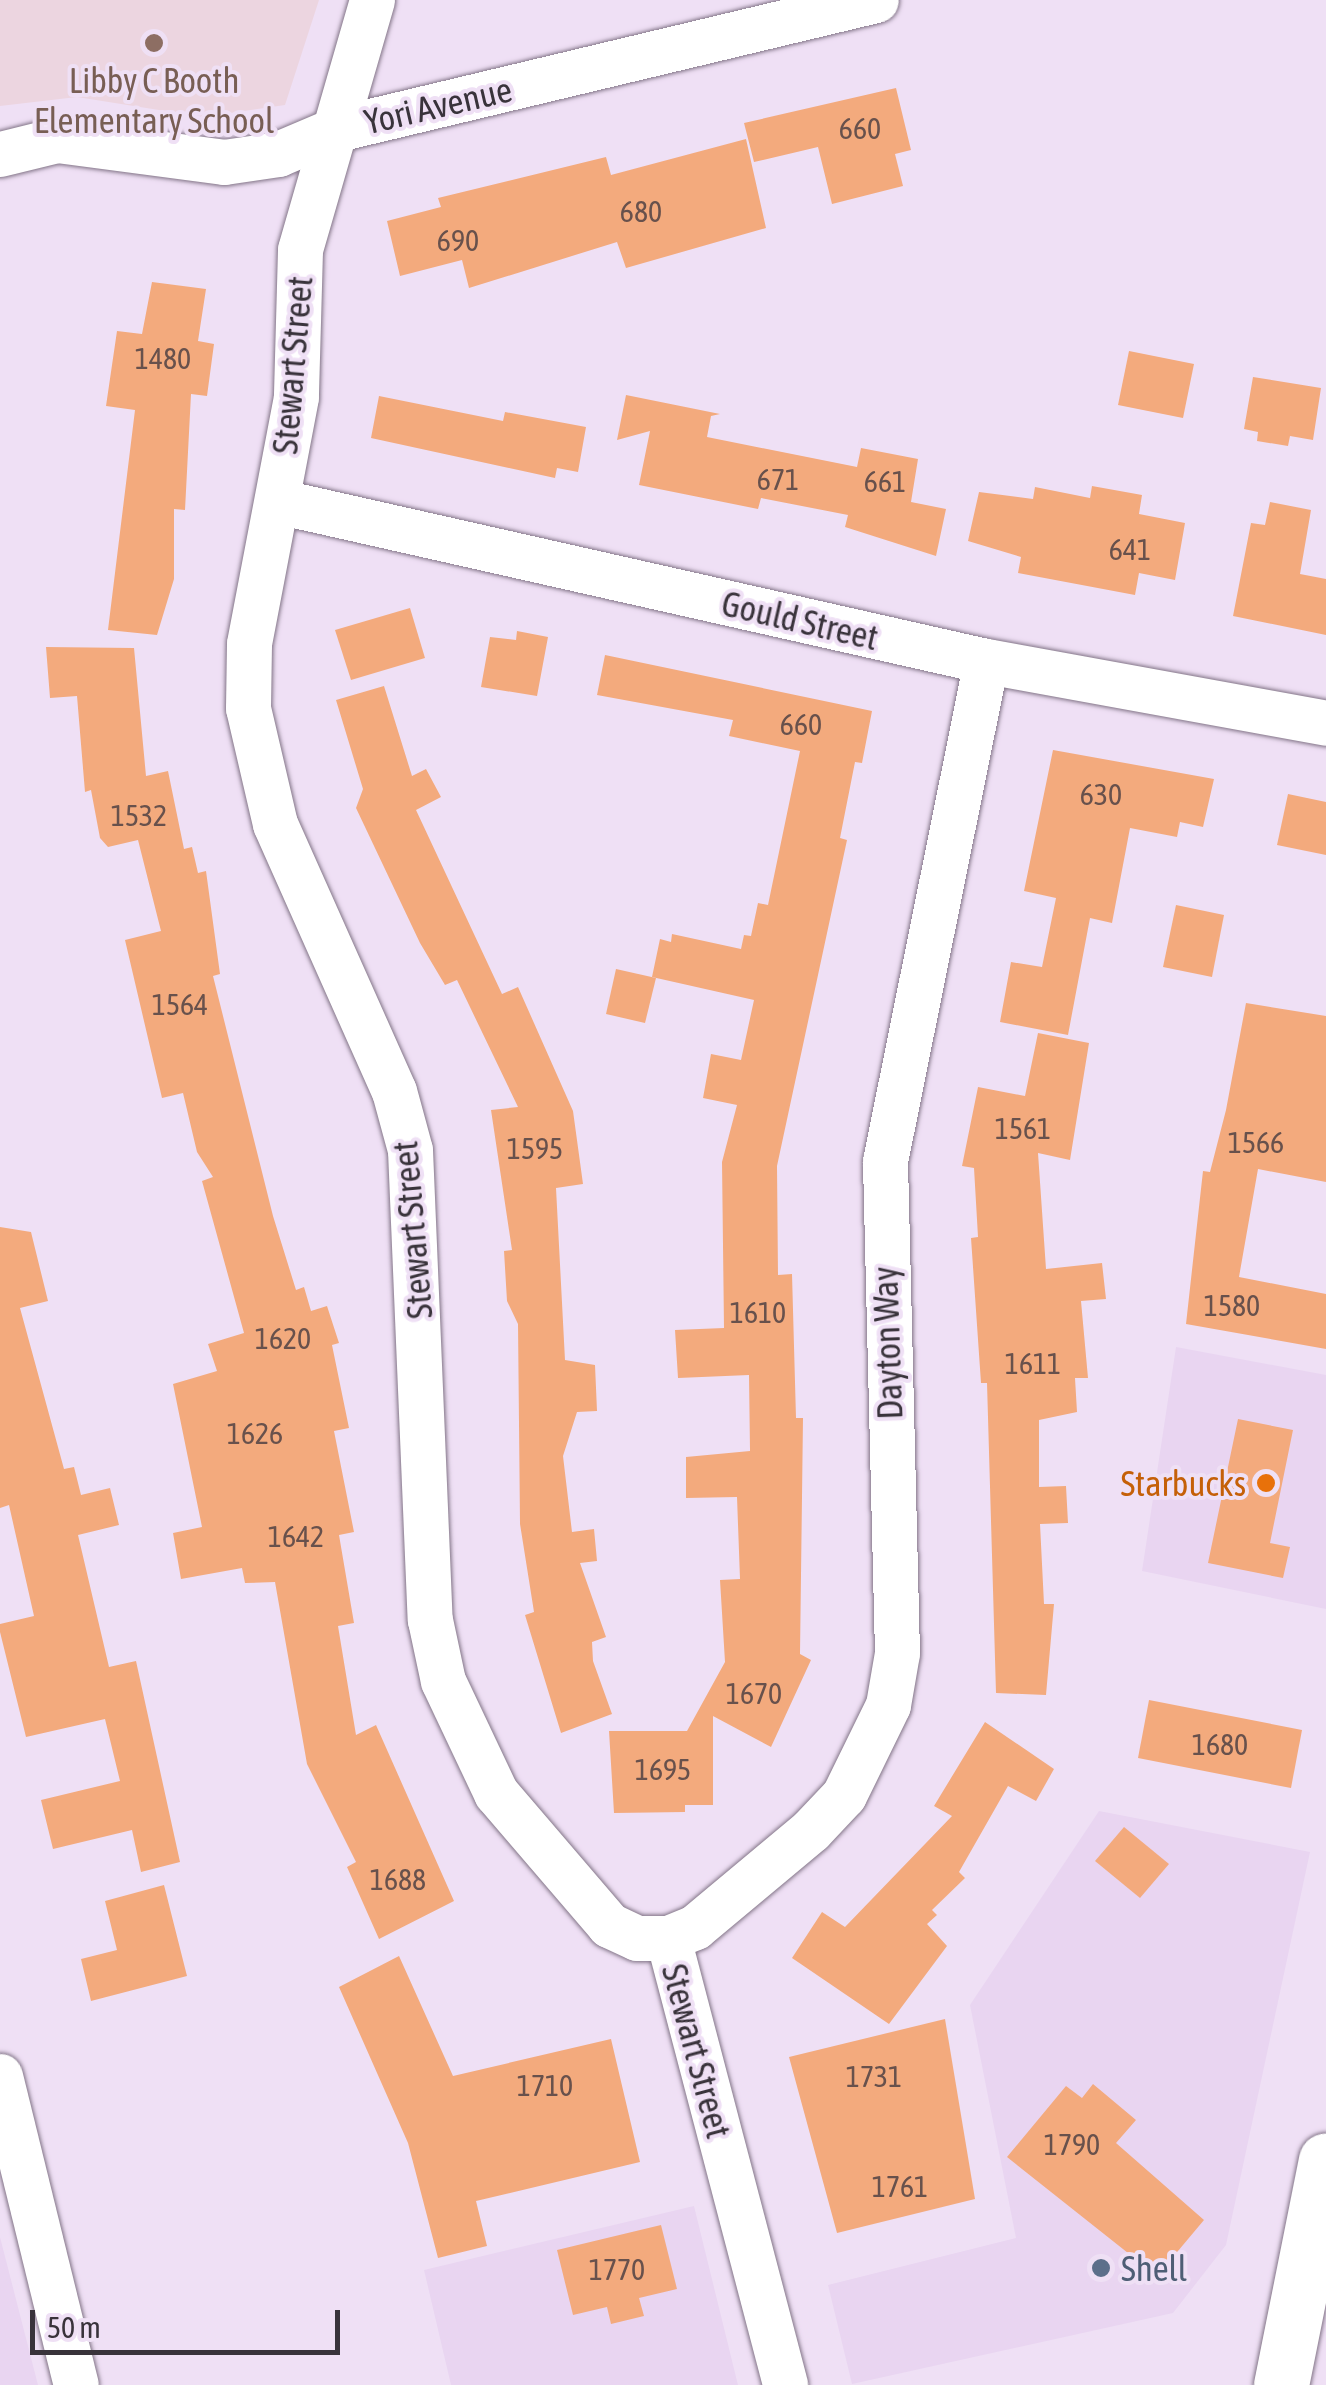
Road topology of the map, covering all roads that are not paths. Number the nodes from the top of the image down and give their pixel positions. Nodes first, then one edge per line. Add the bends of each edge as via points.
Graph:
1 (372, 0) edge
2 (876, 0) edge
3 (338, 129) junction
4 (0, 154) edge
5 (277, 501) junction
6 (986, 661) junction
7 (1326, 723) edge
8 (668, 1938) junction
9 (0, 2076) edge
10 (1326, 2160) edge
11 (1326, 2382) edge
12 (76, 2385) edge
13 (784, 2385) edge
14 (1281, 2385) edge
15 (1312, 2385) edge

1 - 3 street, Stewart Street
2 - 3 street, Yori Avenue
3 - 4 street, Yori Avenue via 278,154 224,162 56,140
3 - 5 street, Stewart Street via 300,250 296,396
5 - 6 street, Gould Street
5 - 8 street, Stewart Street via 249,644 248,708 274,824 394,1091 410,1150 430,1620 443,1681 496,1793 596,1911 636,1938
6 - 7 street, Gould Street
6 - 8 street, Dayton Way via 885,1161 897,1653 888,1705 853,1781 811,1830 695,1927
8 - 13 street, Stewart Street
9 - 12 street
10 - 14 main road
11 - 15 main road

